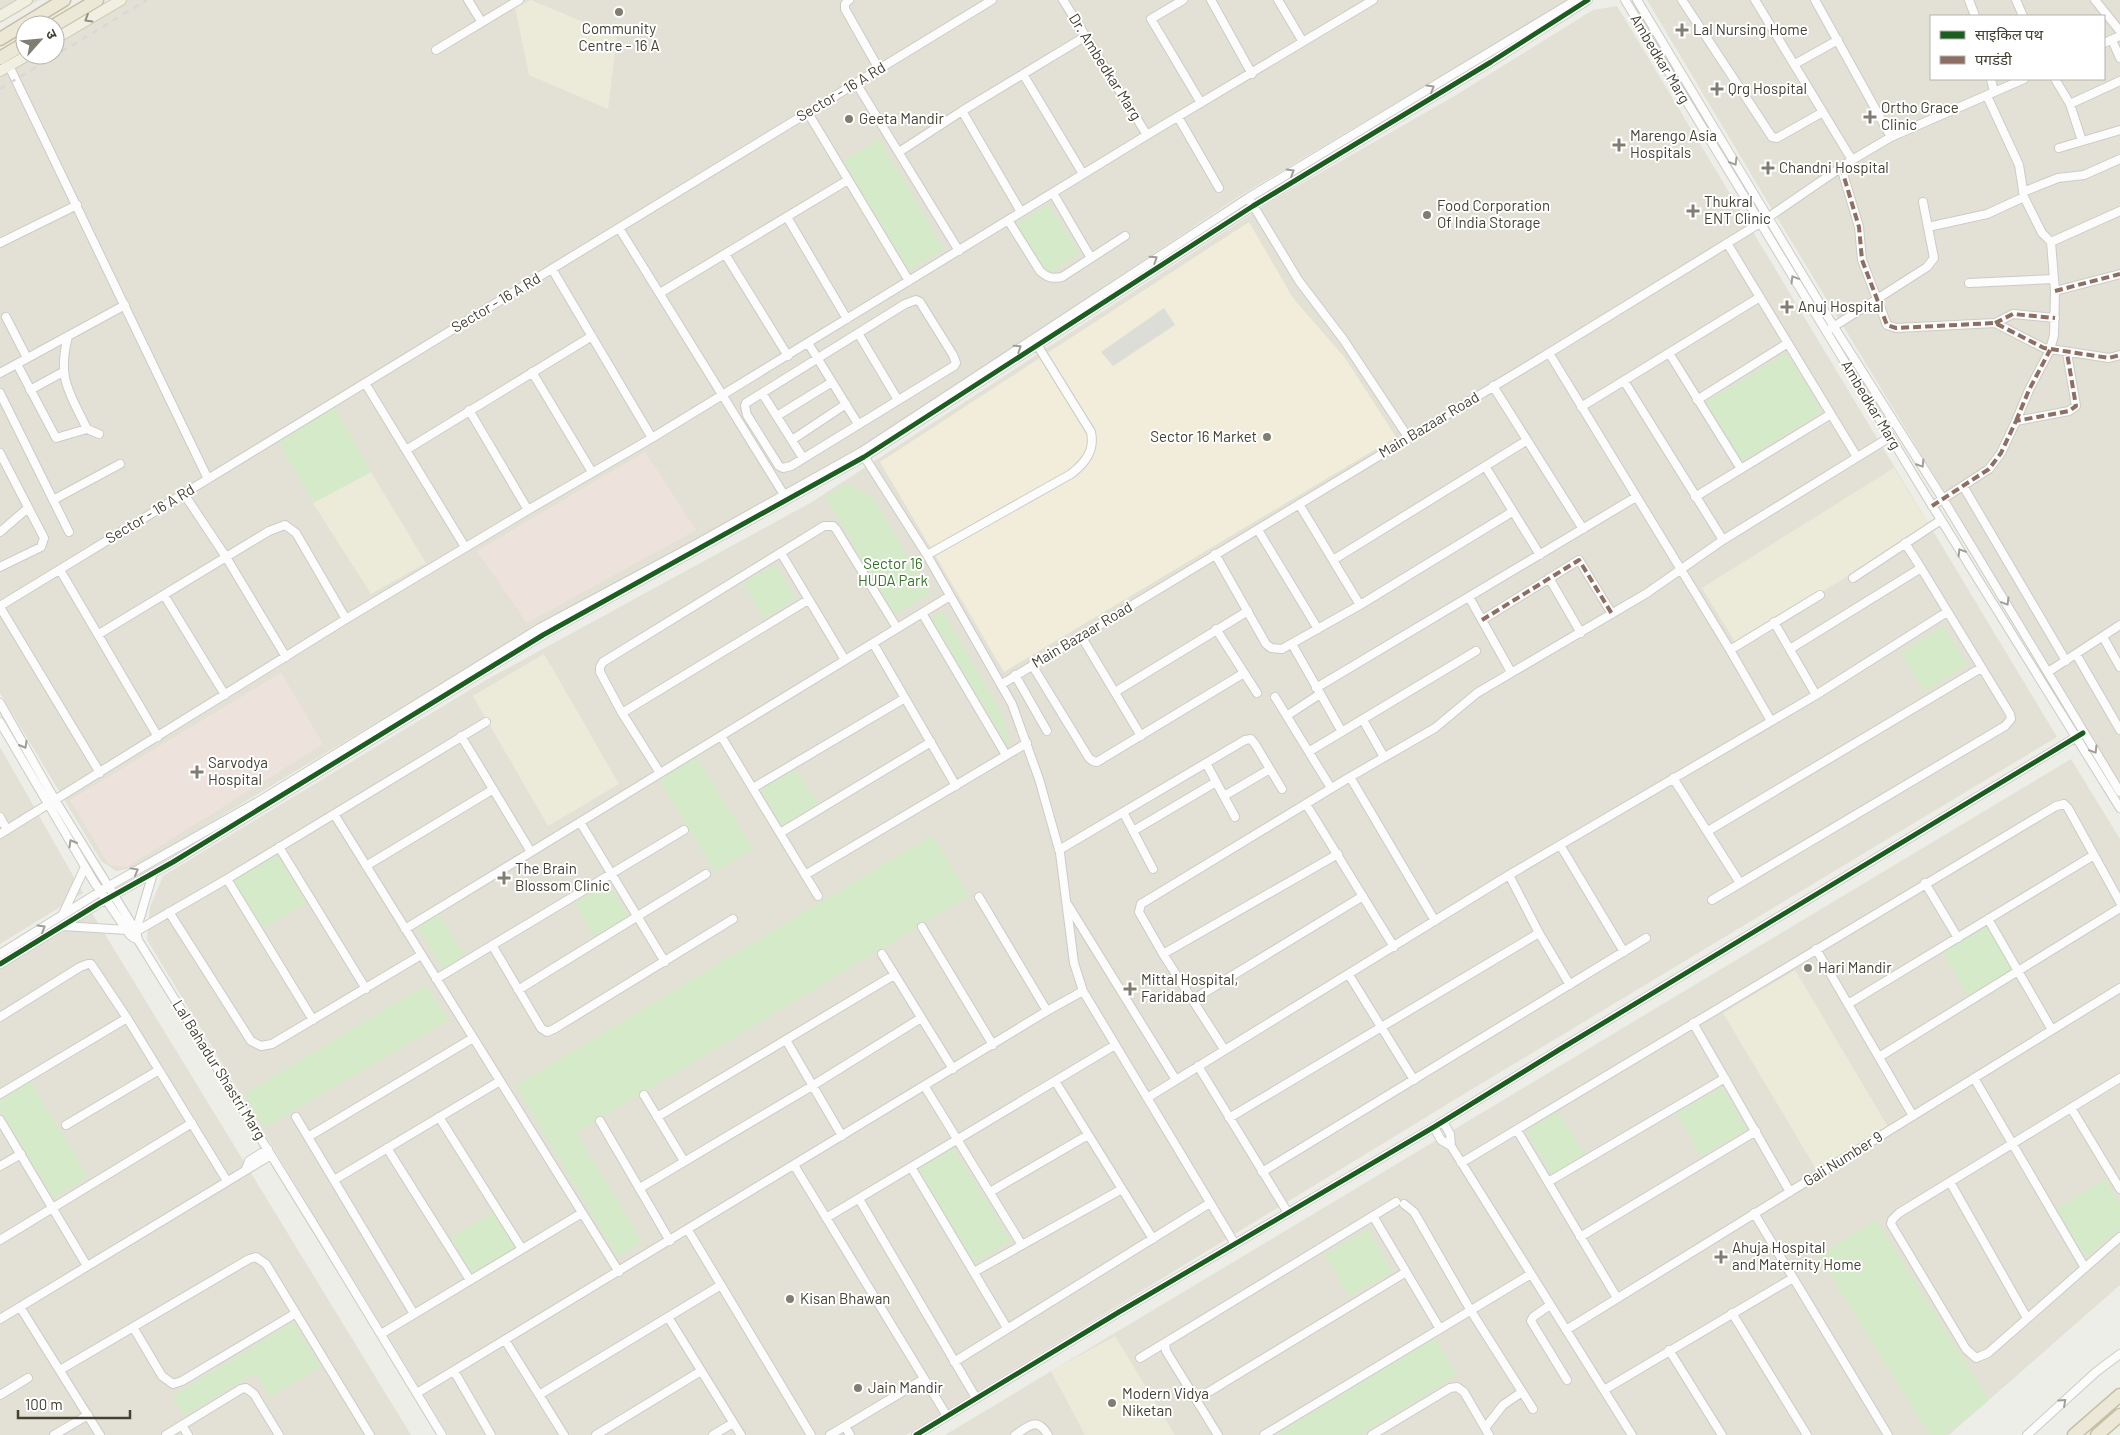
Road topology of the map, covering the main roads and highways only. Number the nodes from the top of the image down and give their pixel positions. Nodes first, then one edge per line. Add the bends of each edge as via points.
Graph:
1 (27, 0) edge
2 (64, 0) edge
3 (97, 0) edge
4 (121, 0) edge
5 (0, 16) edge
6 (65, 19) edge
7 (65, 33) edge
8 (0, 39) edge
9 (15, 53) edge
10 (15, 60) edge
11 (3, 65) edge
12 (2120, 1395) edge
13 (2120, 1414) edge
14 (2101, 1431) edge
15 (2074, 1435) edge

1 - 5 main road
2 - 8 highway
3 - 6 highway
4 -> 7 main road
9 - 11 highway
10 - 11 main road
12 - 15 highway
13 - 14 highway

